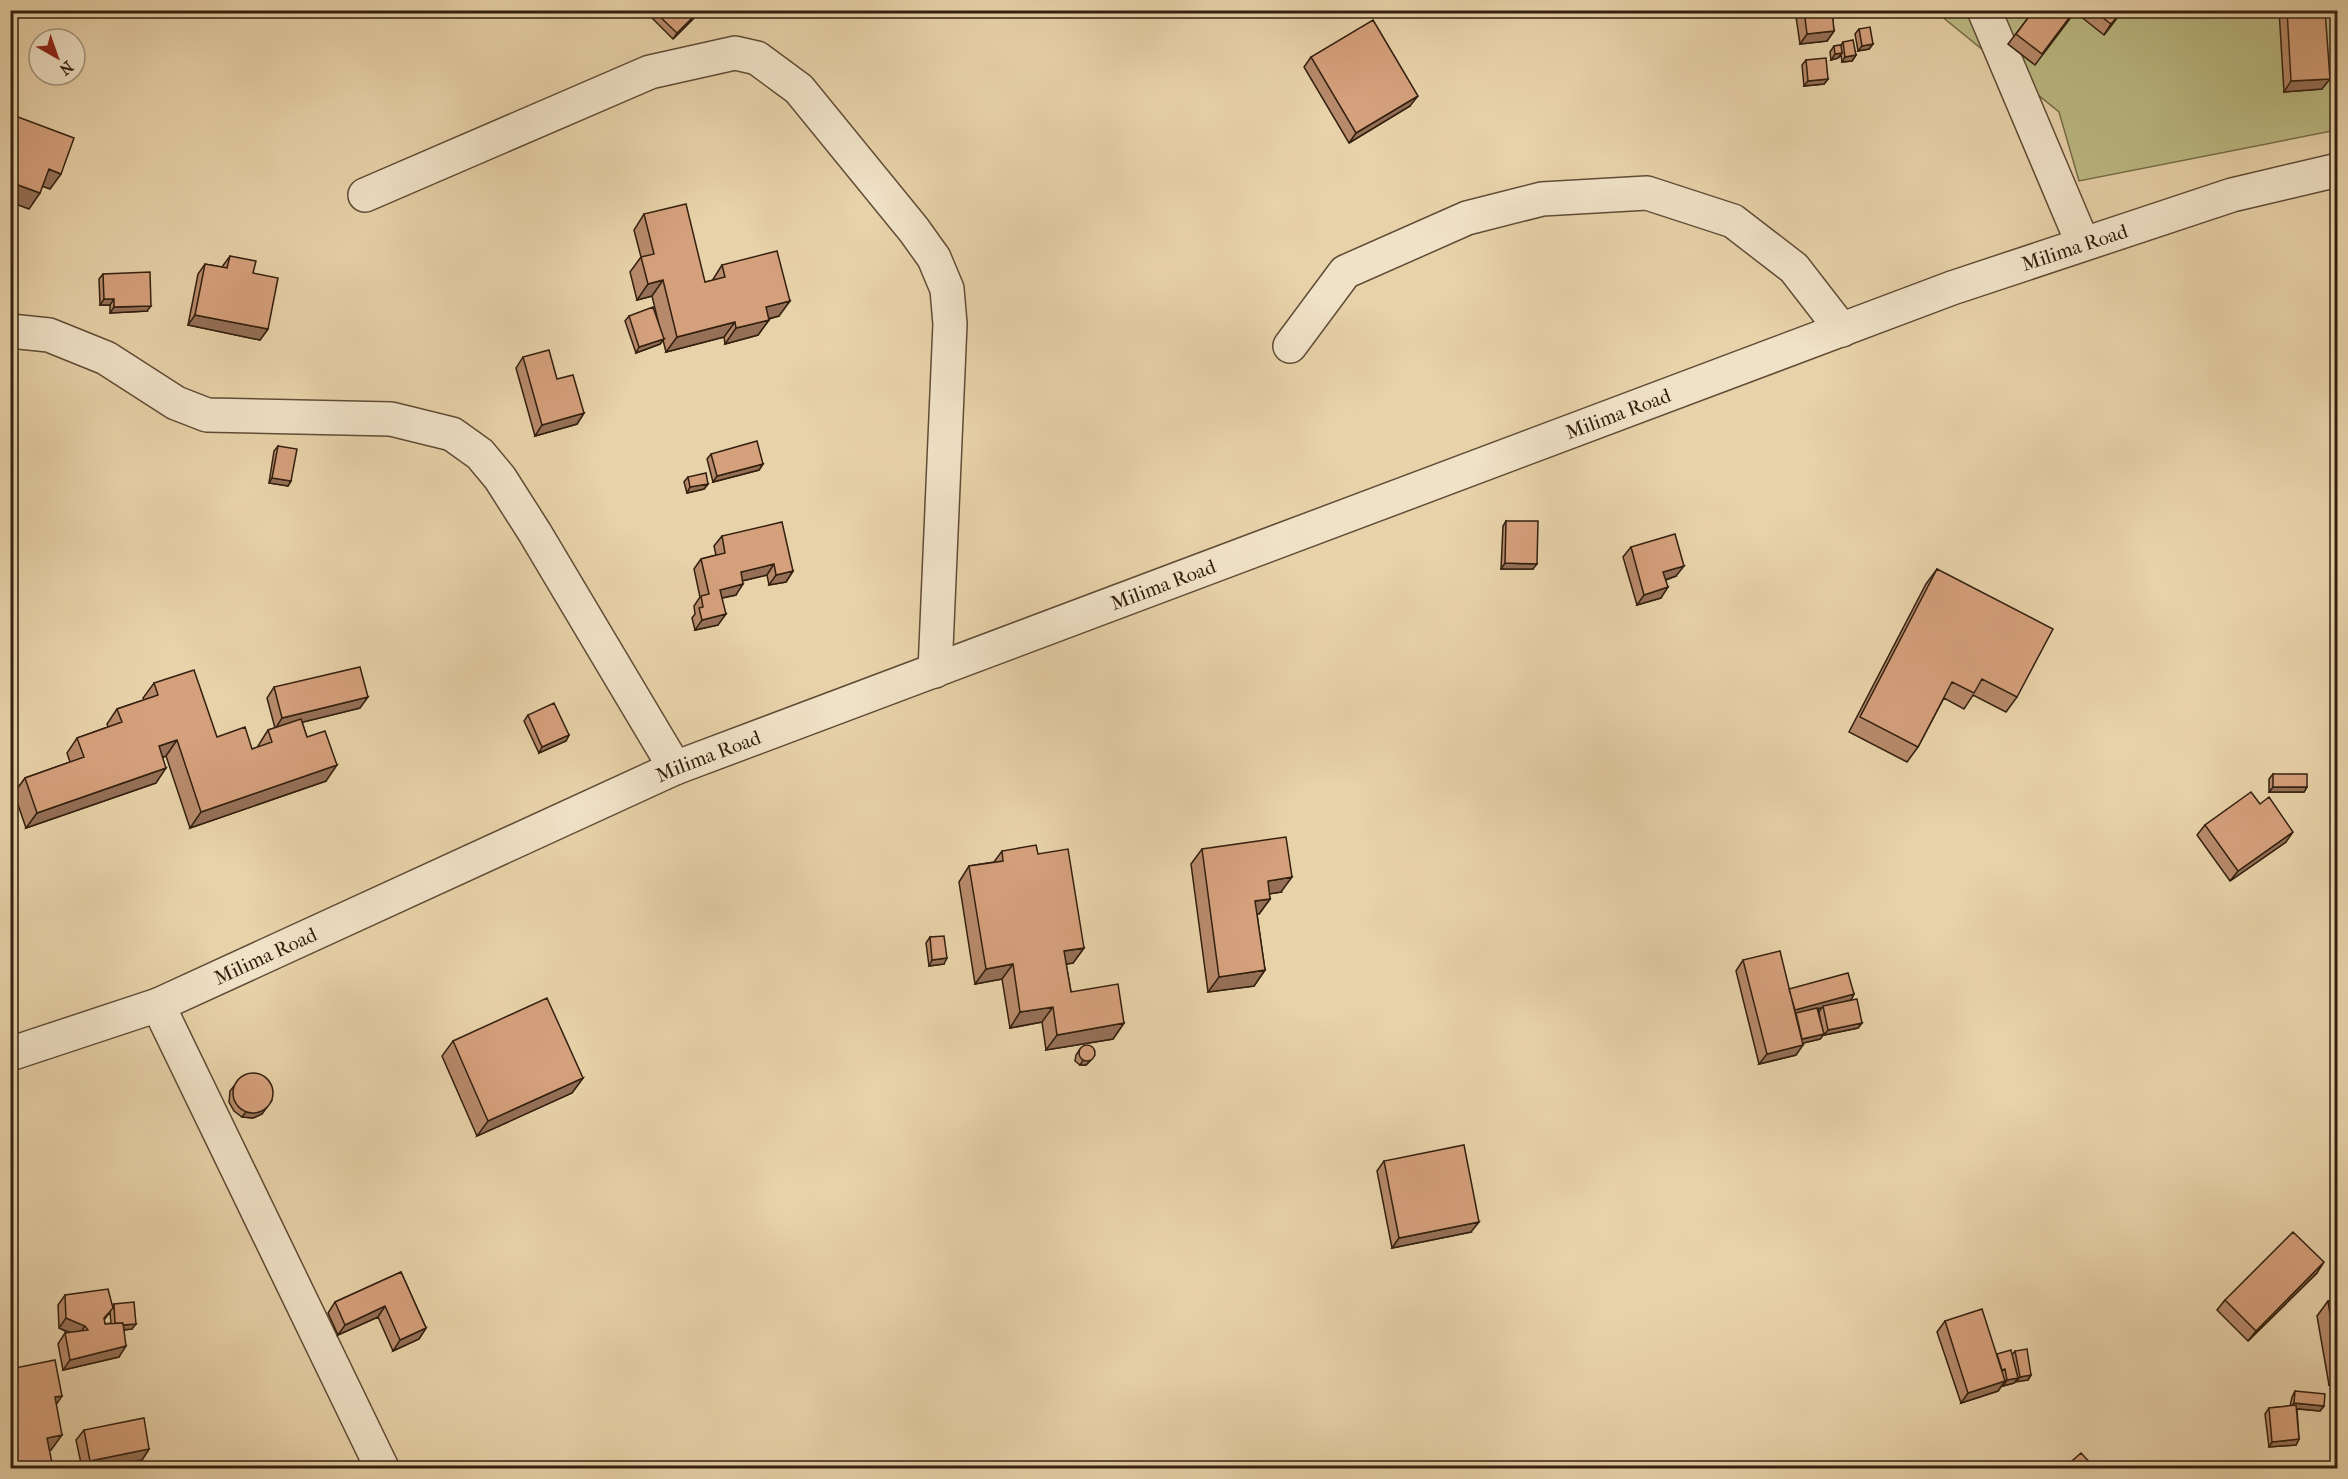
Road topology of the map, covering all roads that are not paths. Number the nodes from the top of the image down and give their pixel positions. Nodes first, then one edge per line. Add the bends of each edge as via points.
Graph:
1 (1984, 10) edge
2 (2337, 170) edge
3 (365, 195) dead end
4 (2083, 244) junction
5 (1842, 330) junction
6 (10, 331) edge
7 (1290, 346) dead end
8 (935, 671) junction
9 (675, 768) junction
10 (158, 1005) junction
11 (10, 1054) edge
12 (382, 1468) edge

1 - 4 street
2 - 4 street, Milima Road via 2232,195
3 - 8 street via 650,72 699,60 735,53 757,58 799,89 914,230 934,258 947,289 950,324
4 - 5 street, Milima Road
5 - 7 street via 1794,268 1733,221 1647,193 1542,199 1467,218 1345,272
5 - 8 street, Milima Road
6 - 9 street via 49,335 106,358 176,403 207,415 391,419 452,434 480,454 500,478
8 - 9 street, Milima Road
9 - 10 street, Milima Road
10 - 11 street, Milima Road
10 - 12 street

